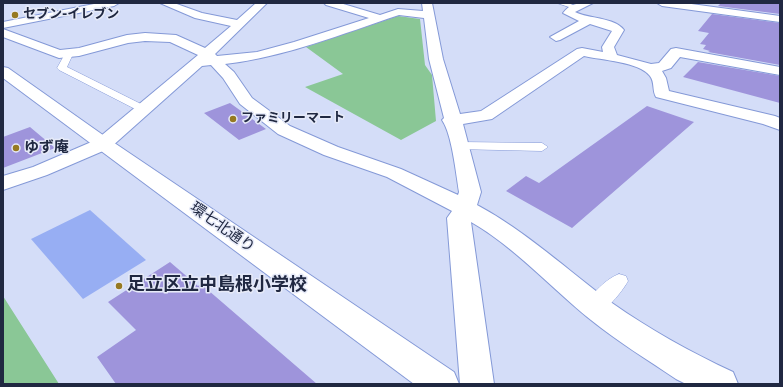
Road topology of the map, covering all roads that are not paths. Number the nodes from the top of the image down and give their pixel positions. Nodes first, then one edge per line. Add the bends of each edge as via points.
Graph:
1 (114, 3) edge
2 (165, 3) edge
3 (262, 3) edge
4 (328, 3) edge
5 (560, 3) edge
6 (662, 3) edge
7 (581, 5) edge
8 (428, 9) edge
9 (380, 18) junction
10 (780, 19) edge
11 (589, 20) junction
12 (240, 24) junction
13 (3, 25) edge
14 (3, 33) edge
15 (556, 36) dead end
16 (69, 54) junction
17 (612, 58) junction
18 (206, 59) junction
19 (650, 68) junction
20 (3, 71) edge
21 (780, 71) edge
22 (143, 110) junction
23 (451, 120) junction
24 (780, 125) edge
25 (103, 144) junction
26 (460, 146) junction
27 (542, 147) dead end
28 (3, 183) edge
29 (465, 208) junction
30 (619, 281) dead end
31 (595, 306) junction
32 (442, 384) edge
33 (477, 384) edge
34 (721, 384) edge

1 - 13 street
2 - 12 street via 199,16
3 - 12 street
4 - 9 street
5 - 7 lane
6 - 10 street
7 - 11 street via 568,13
8 - 9 street via 398,12
8 - 23 street via 436,59
9 - 18 street via 257,56
11 - 15 street
11 - 17 street via 618,30 608,47
12 - 18 street
14 - 16 street via 59,54
16 - 18 street via 145,37 172,38
16 - 22 lane via 62,68
17 - 19 street
17 - 23 street via 582,52 486,115
18 - 22 street
18 - 29 street via 229,75 246,101 284,130 331,151 394,173
19 - 21 street via 667,66 676,52
19 - 24 street via 659,77 662,94 769,120
20 - 25 street, 環七北通り
22 - 25 street
23 - 26 street
25 - 28 street via 40,172
25 - 32 street, 環七北通り
26 - 27 lane
26 - 29 street via 470,192
29 - 31 street via 493,224 536,256
29 - 33 street via 459,218
30 - 31 lane
31 - 34 street via 688,368

